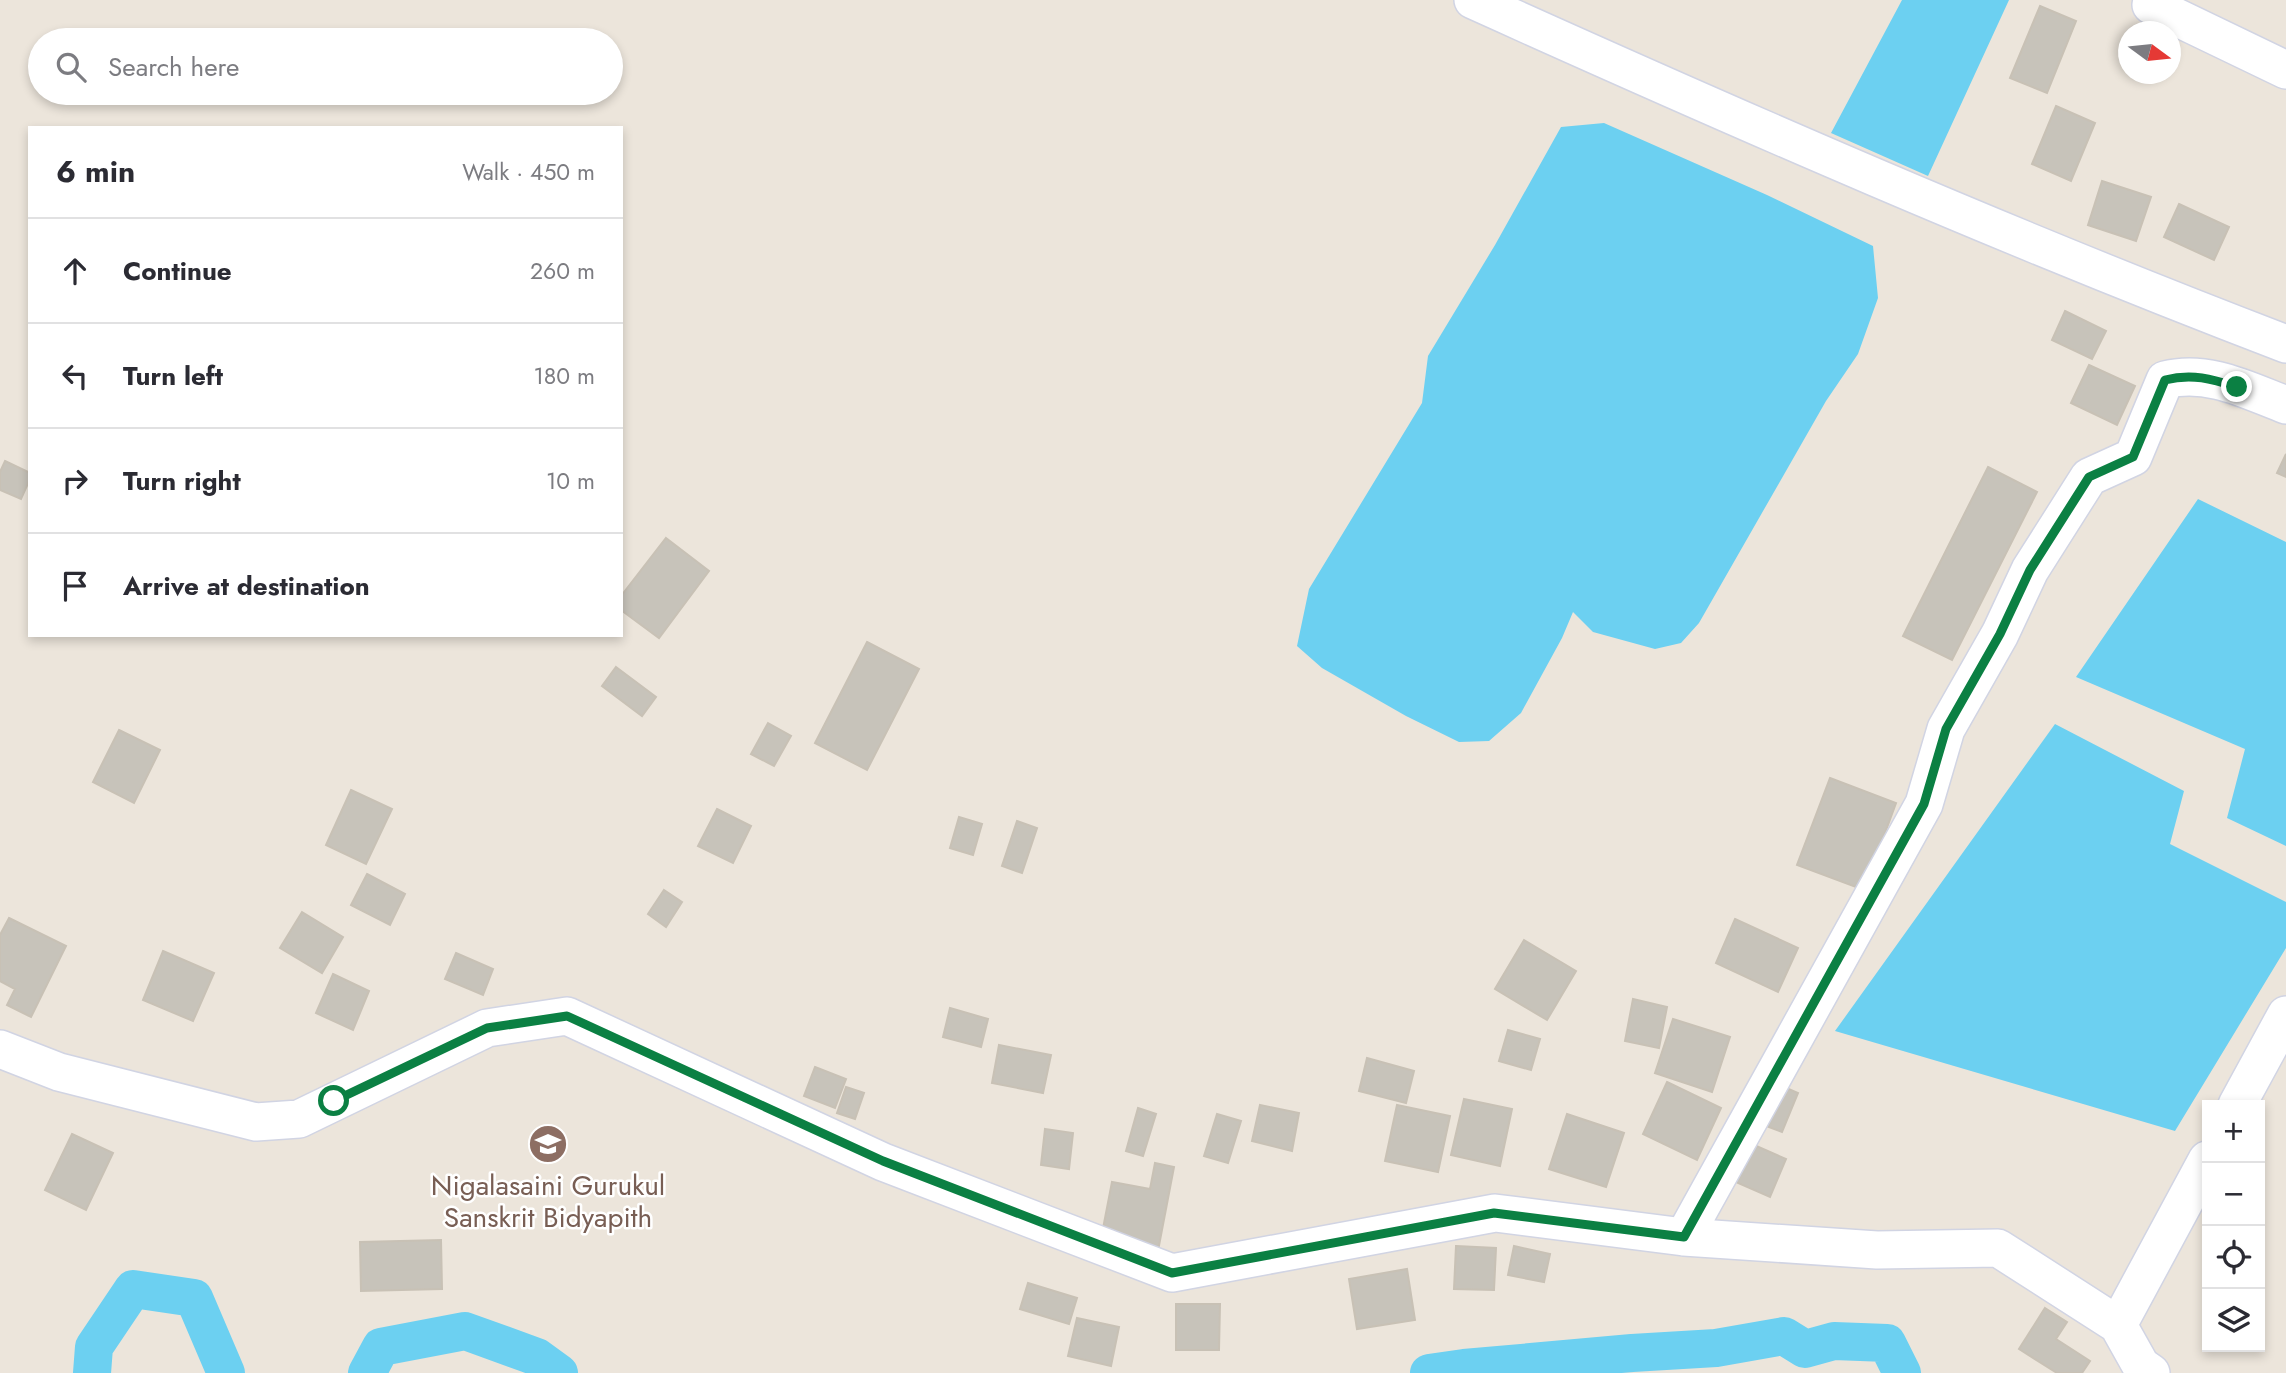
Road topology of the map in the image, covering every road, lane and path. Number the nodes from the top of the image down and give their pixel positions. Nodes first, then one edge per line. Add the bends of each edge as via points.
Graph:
1 (1473, 0) edge
2 (2151, 5) dead end
3 (2286, 70) edge
4 (2286, 344) edge
5 (2286, 405) edge
6 (2286, 1015) edge
7 (0, 1049) edge
8 (2240, 1100) edge
9 (2205, 1163) edge
10 (1684, 1237) junction
11 (2118, 1325) junction
12 (2151, 1373) edge

1 - 4 street via 1746,123
2 - 3 street
5 - 10 street via 2202,376 2165,380 2133,457 2089,477 2030,570 1946,729 1924,804
6 - 8 street
7 - 10 street via 59,1072 256,1122 299,1119 487,1028 567,1016 883,1161 1172,1273 1494,1213
9 - 11 street
10 - 11 street via 1877,1250 1998,1248
11 - 12 street via 2141,1366

